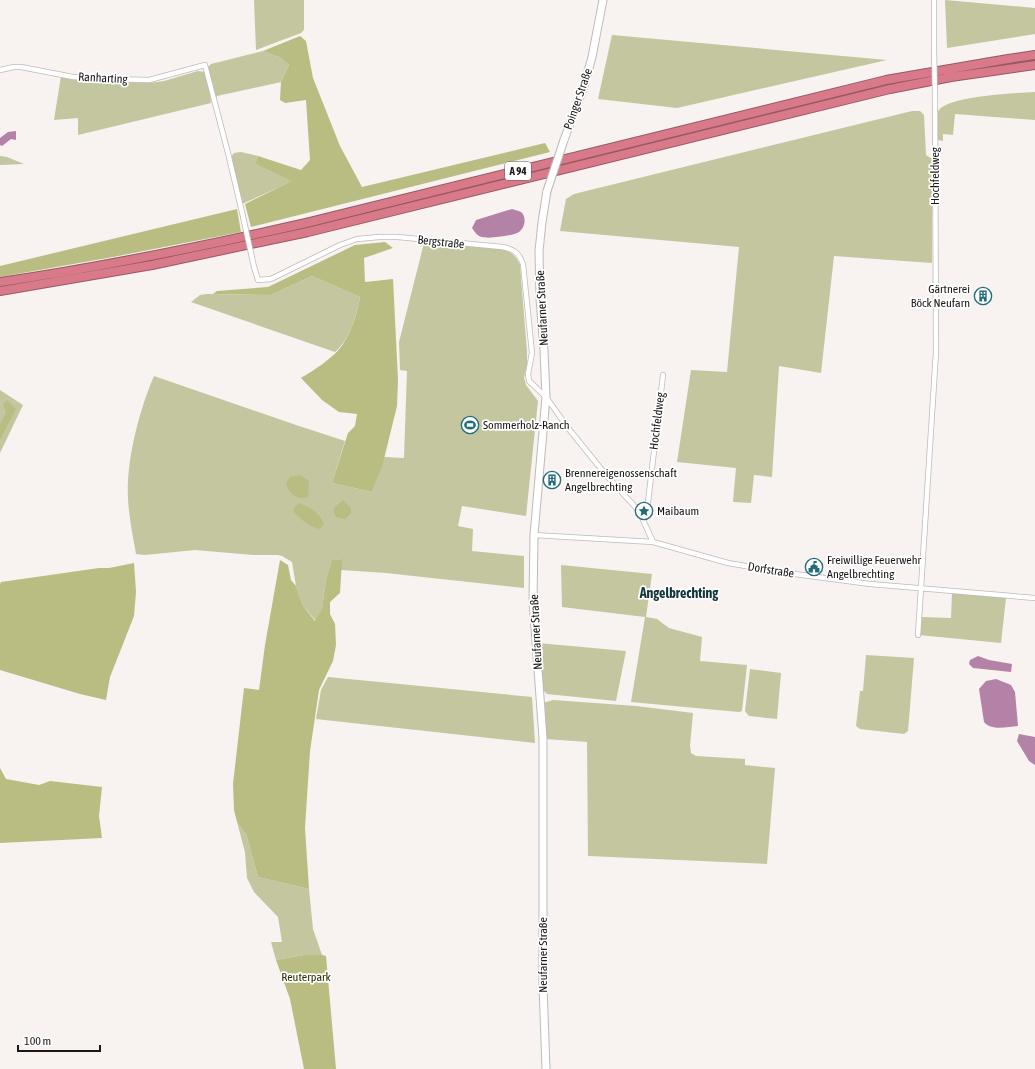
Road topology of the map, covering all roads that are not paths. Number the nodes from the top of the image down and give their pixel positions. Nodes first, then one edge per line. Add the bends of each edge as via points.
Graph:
1 (603, 0) edge
2 (934, 0) edge
3 (1035, 55) edge
4 (205, 65) joint
5 (1035, 65) edge
6 (0, 70) edge
7 (547, 193) joint
8 (0, 282) edge
9 (0, 291) edge
10 (663, 375) dead end
11 (546, 397) junction
12 (639, 511) junction
13 (534, 535) junction
14 (653, 542) junction
15 (920, 588) junction
16 (1035, 598) edge
17 (918, 635) dead end
18 (546, 1069) edge

1 - 7 street, Poinger Straße, bridge via 584,86
2 - 15 street, Hochfeldweg, bridge via 936,352
3 - 8 highway, A 94 via 886,80 228,241 151,257
4 - 6 street, Ranharting via 149,80 73,77 21,67
4 - 11 street, Bergstraße, bridge via 258,280 271,279 357,239 398,237 514,250 521,257 523,264 532,353 529,381
5 - 9 highway, A 94 via 950,77 890,89 269,240 152,265
7 - 11 street, Neufarner Straße via 539,251
10 - 12 street, Hochfeldweg via 648,502
11 - 12 street, Bergstraße via 606,475
11 - 13 street, Neufarner Straße
12 - 14 street, Bergstraße
13 - 14 street, Dorfstraße
13 - 18 street, Neufarner Straße via 533,601 543,738 543,985
14 - 15 street, Dorfstraße via 728,563 761,569
15 - 16 street, Dorfstraße
15 - 17 street, Hochfeldweg

